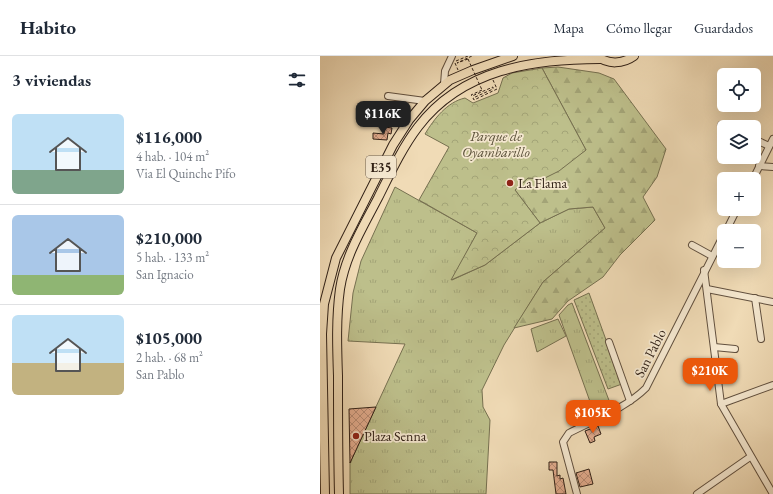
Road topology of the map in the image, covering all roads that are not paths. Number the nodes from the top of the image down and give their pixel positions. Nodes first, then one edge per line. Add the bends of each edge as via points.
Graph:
1 (452, 56) edge
2 (513, 56) edge
3 (634, 56) edge
4 (599, 57) edge
5 (444, 84) junction
6 (388, 96) dead end
7 (425, 101) junction
8 (773, 139) edge
9 (761, 142) edge
10 (769, 146) junction
11 (759, 166) junction
12 (773, 167) edge
13 (756, 172) edge
14 (692, 245) dead end
15 (717, 247) edge
16 (712, 256) junction
17 (704, 270) junction
18 (707, 289) junction
19 (755, 298) junction
20 (773, 302) edge
21 (761, 339) dead end
22 (609, 342) dead end
23 (714, 347) junction
24 (735, 349) dead end
25 (321, 358) edge
26 (773, 385) edge
27 (322, 394) edge
28 (630, 401) junction
29 (721, 404) junction
30 (322, 437) edge
31 (750, 457) junction
32 (323, 478) edge
33 (326, 494) edge
34 (339, 494) edge
35 (577, 494) edge
36 (697, 494) edge
37 (773, 494) edge

1 - 5 street via 445,71
2 - 5 highway, E35
3 - 4 highway, E35 via 620,63
4 - 34 highway, E35 via 541,61 491,75 453,94 418,127 392,171 344,268 337,334
5 - 7 highway, E35
6 - 7 street
7 - 25 highway, E35 via 393,145 336,258 324,304
8 - 10 street
9 - 10 street
10 - 11 street
11 - 12 street
11 - 13 street
14 - 16 street
15 - 16 street, San Pablo
16 - 17 street, San Pablo
17 - 18 street
17 - 28 street, San Pablo via 646,388
18 - 19 street
18 - 23 street
19 - 20 street
19 - 21 street
22 - 28 street
23 - 24 street
23 - 29 street
25 - 27 highway, E35
26 - 29 street
27 - 30 highway, E35
28 - 35 street, San Pablo via 564,438
29 - 31 street
30 - 32 highway, E35
31 - 36 street
31 - 37 street
32 - 33 highway, E35

